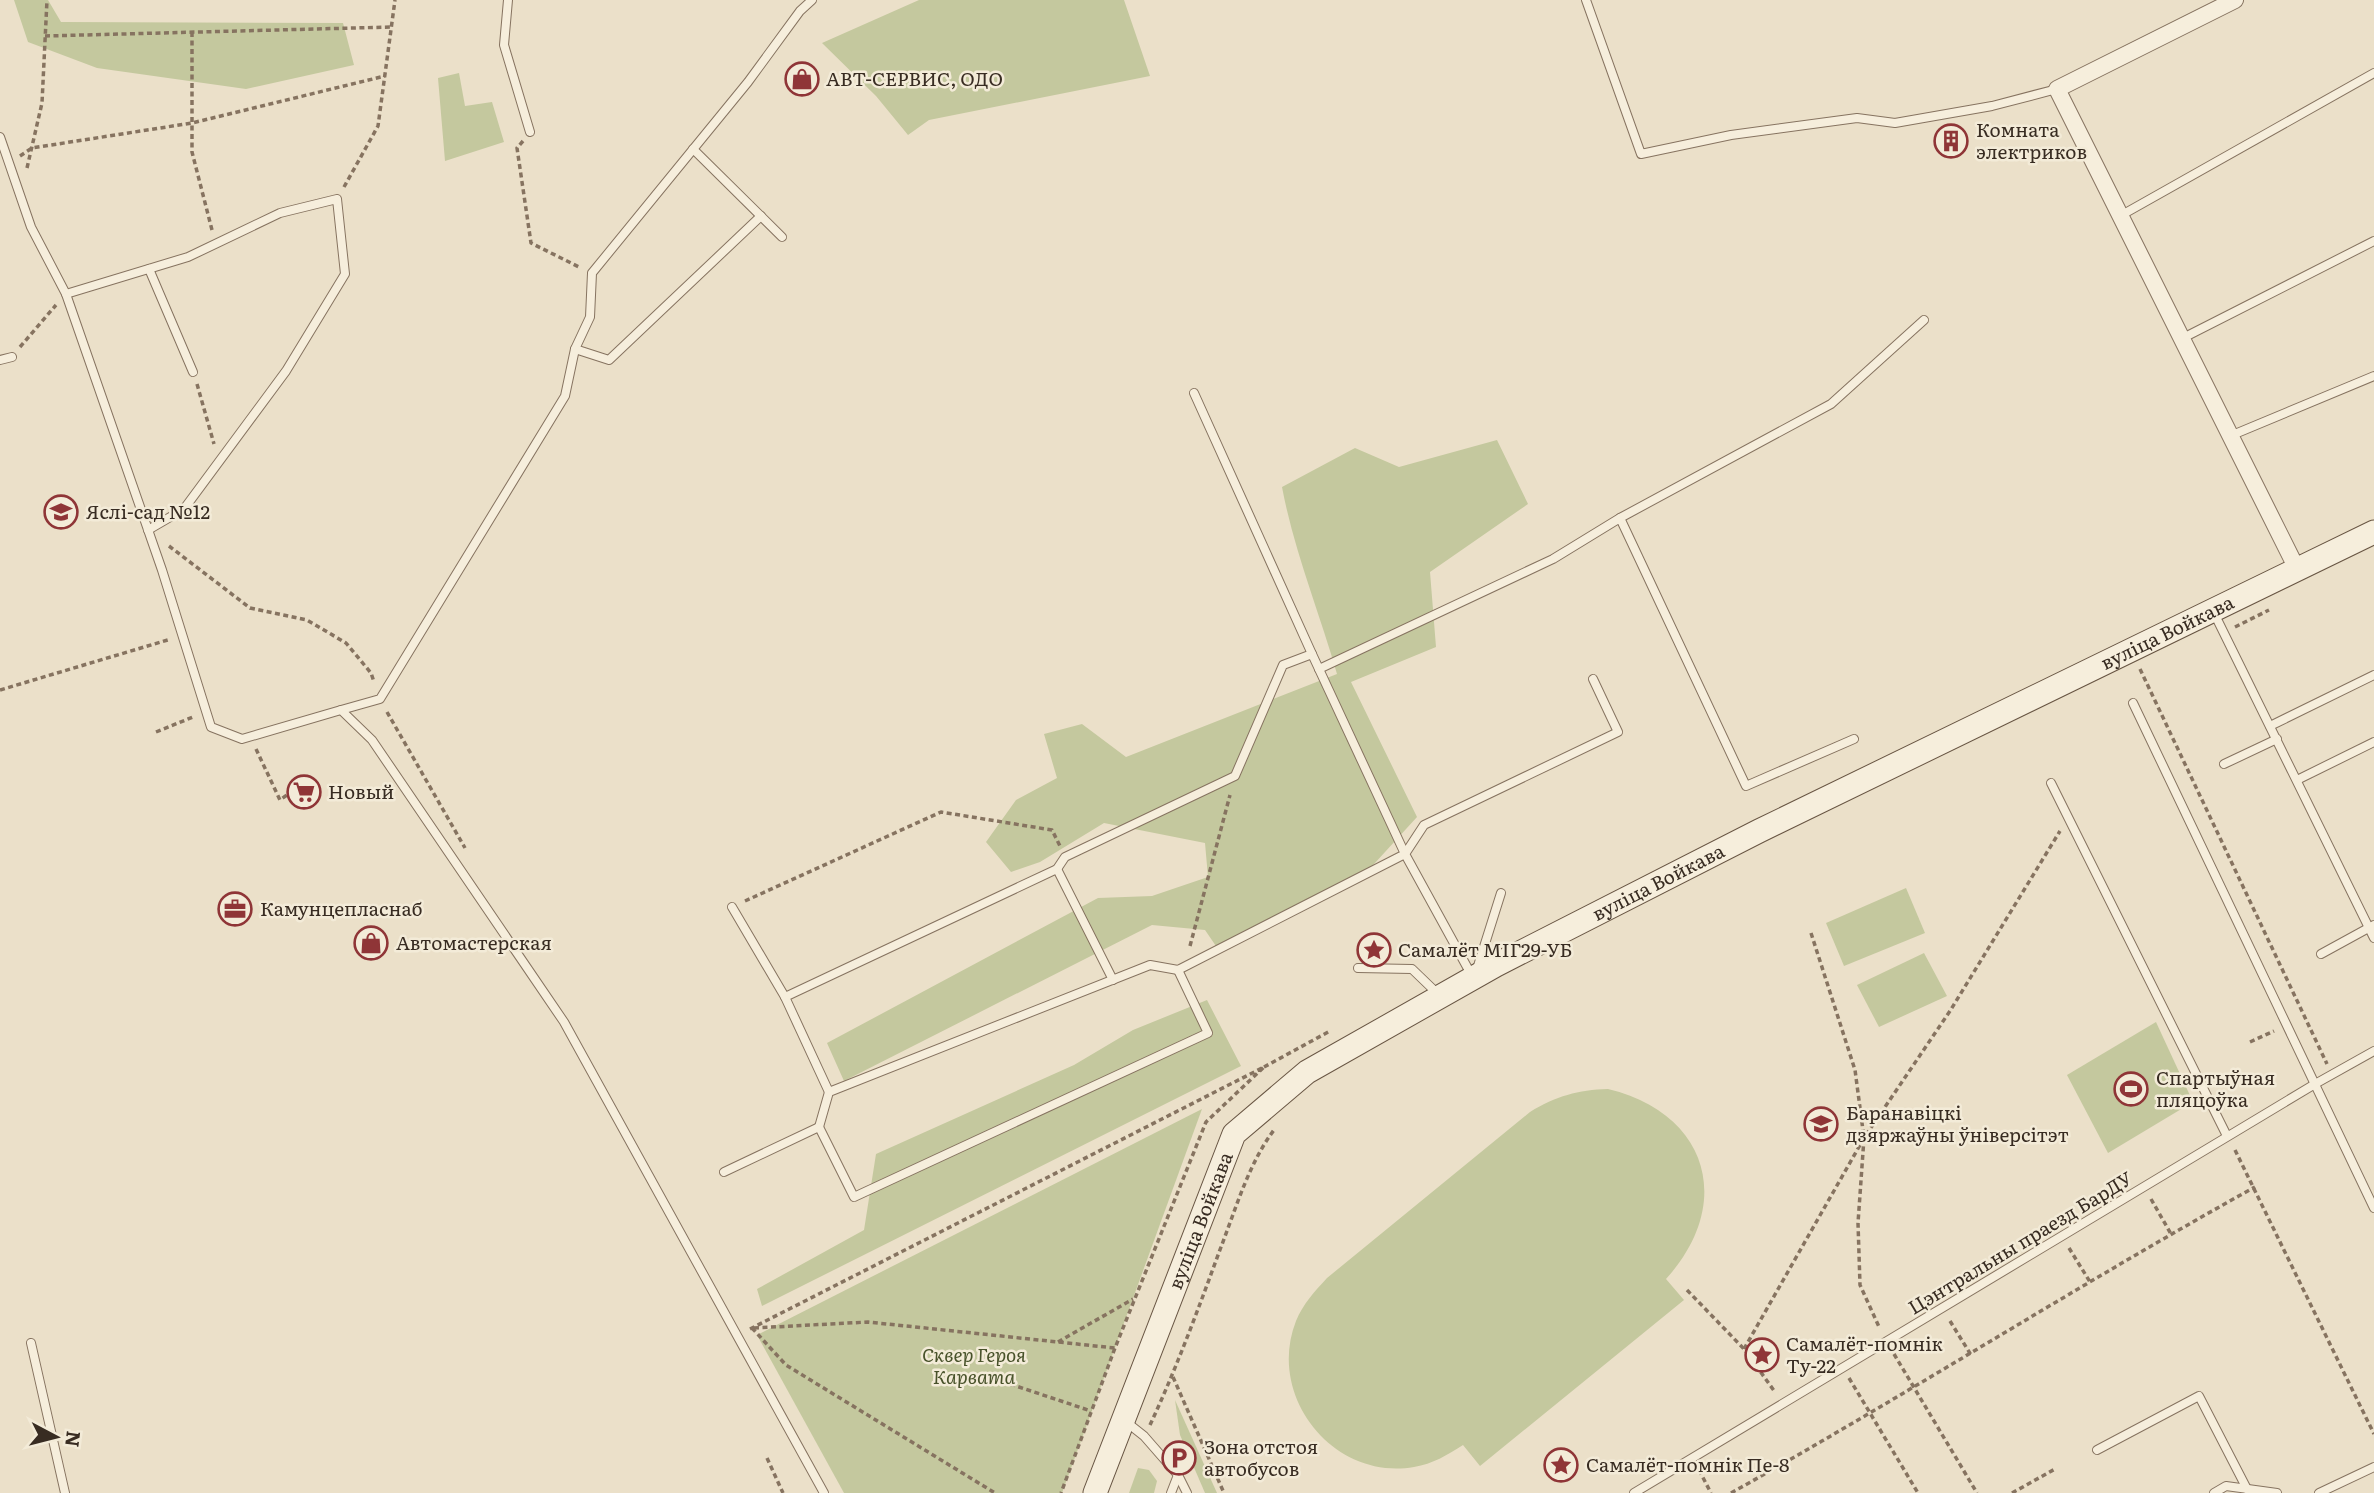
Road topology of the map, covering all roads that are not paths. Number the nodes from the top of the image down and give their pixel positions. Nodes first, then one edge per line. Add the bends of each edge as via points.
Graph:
1 (508, 0) edge
2 (812, 0) edge
3 (1586, 0) edge
4 (2235, 0) edge
5 (2374, 73) edge
6 (2057, 89) junction
7 (530, 132) road end
8 (0, 137) edge
9 (693, 149) junction
10 (761, 216) junction
11 (2120, 216) junction
12 (782, 237) dead end
13 (2374, 241) edge
14 (149, 269) junction
15 (66, 294) junction
16 (1924, 320) dead end
17 (2181, 338) junction
18 (575, 349) junction
19 (12, 356) road end
20 (0, 360) edge
21 (193, 372) road end
22 (2374, 376) edge
23 (1195, 393) dead end
24 (2230, 436) junction
25 (1619, 518) junction
26 (148, 530) junction
27 (2374, 532) edge
28 (2297, 569) junction
29 (2213, 611) junction
30 (1312, 654) junction
31 (1319, 669) junction
32 (2374, 675) edge
33 (1593, 678) dead end
34 (2133, 703) dead end
35 (341, 710) junction
36 (2270, 726) junction
37 (1854, 739) dead end
38 (2277, 739) junction
39 (2374, 742) edge
40 (2224, 764) dead end
41 (2297, 780) junction
42 (2051, 783) dead end
43 (1405, 854) junction
44 (1057, 869) junction
45 (1501, 893) dead end
46 (732, 907) road end
47 (2371, 926) edge
48 (2374, 938) edge
49 (2321, 954) dead end
50 (1182, 968) junction
51 (1358, 968) dead end
52 (1473, 979) junction
53 (1113, 980) junction
54 (785, 998) junction
55 (1441, 998) junction
56 (2374, 1052) edge
57 (2315, 1084) junction
58 (829, 1093) junction
59 (819, 1127) junction
60 (2227, 1136) junction
61 (724, 1172) dead end
62 (2374, 1208) edge
63 (31, 1343) dead end
64 (1124, 1420) junction
65 (2097, 1450) dead end
66 (2374, 1467) edge
67 (1178, 1475) junction
68 (2247, 1489) junction
69 (65, 1493) edge
70 (824, 1493) edge
71 (1095, 1493) edge
72 (1171, 1493) edge
73 (1187, 1493) edge
74 (1634, 1493) edge
75 (2214, 1493) edge
76 (2277, 1493) edge
77 (2319, 1493) edge

1 - 7 lane via 504,46
2 - 9 lane
3 - 6 lane via 1641,154 1731,135 1845,120 1895,123
4 - 6 street
5 - 11 lane
6 - 11 street
8 - 15 lane via 31,227
9 - 10 lane
9 - 18 lane via 592,273 590,317
10 - 12 lane
10 - 18 lane via 609,360
11 - 17 street
13 - 17 lane
14 - 15 lane
14 - 21 lane
14 - 26 lane via 188,257 280,213 337,199 345,274 286,371 184,509
15 - 26 lane
16 - 25 lane via 1831,404
17 - 24 street
18 - 35 lane via 565,396 380,699
19 - 20 lane
22 - 24 lane
23 - 30 lane
24 - 28 street
25 - 31 lane via 1553,559
25 - 37 lane via 1746,786
26 - 35 lane via 211,727 242,739
27 - 28 main road, вуліца Войкава
28 - 29 main road, вуліца Войкава
29 - 36 lane
29 - 52 main road, вуліца Войкава via 1759,831
30 - 31 lane
30 - 44 lane via 1283,665 1235,776 1065,857
31 - 43 lane
32 - 36 lane
33 - 43 lane via 1618,732 1424,825
34 - 57 lane
35 - 70 lane via 372,740 564,1022
36 - 38 lane
38 - 40 lane
38 - 41 lane
39 - 41 lane
41 - 47 lane
42 - 60 lane
43 - 50 lane
43 - 52 lane
44 - 53 lane
44 - 54 lane
45 - 52 lane
46 - 54 lane
47 - 48 lane
47 - 49 lane
50 - 53 lane via 1150,965
50 - 59 lane via 1208,1033 854,1197
51 - 55 lane via 1412,969
52 - 55 main road, вуліца Войкава
53 - 58 lane
54 - 58 lane
55 - 64 main road, вуліца Войкава via 1307,1072 1234,1134
56 - 57 lane, Цэнтральны праезд БарДУ
57 - 60 lane, Цэнтральны праезд БарДУ
57 - 62 lane
58 - 59 lane
59 - 61 lane
60 - 74 lane, Цэнтральны праезд БарДУ
63 - 69 lane
64 - 67 lane
64 - 71 main road, вуліца Войкава
65 - 68 lane via 2199,1396
66 - 77 lane
67 - 72 lane
67 - 73 lane
68 - 75 lane via 2226,1486
68 - 76 lane

